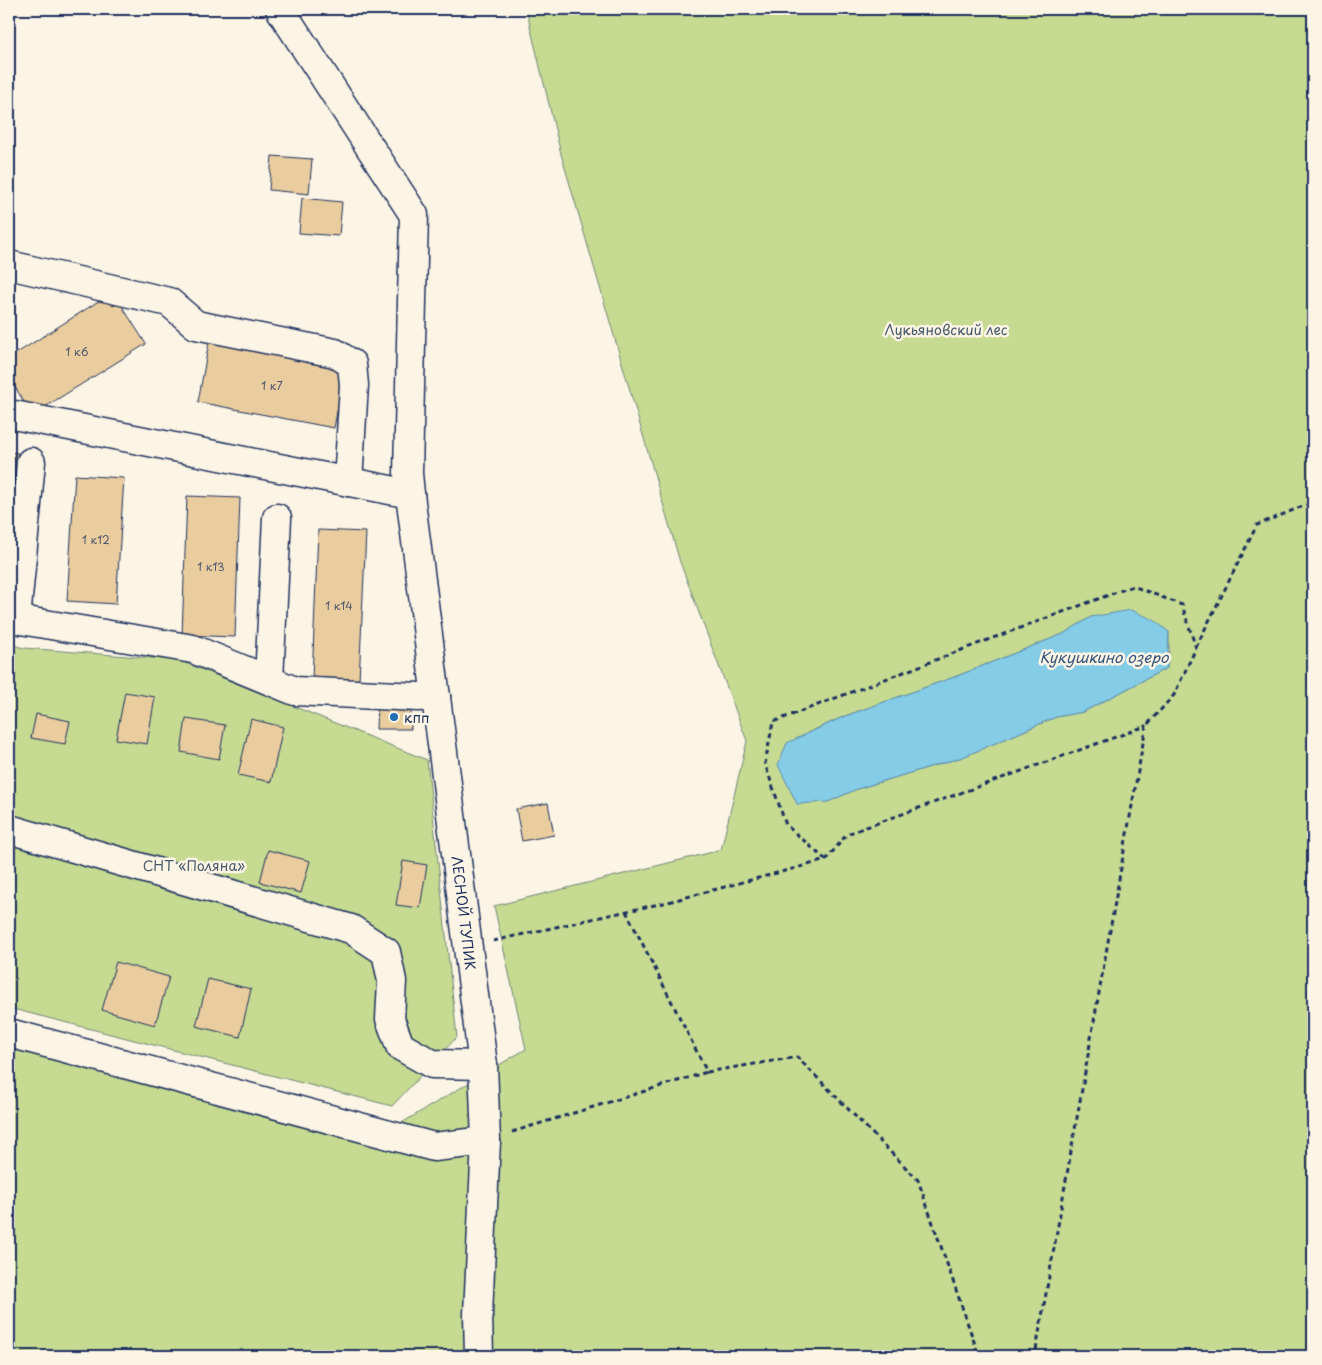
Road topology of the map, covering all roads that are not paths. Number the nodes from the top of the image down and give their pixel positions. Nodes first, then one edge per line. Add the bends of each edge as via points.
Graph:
1 (280, 9) edge
2 (9, 266) edge
3 (9, 414) edge
4 (31, 462) dead end
5 (348, 482) junction
6 (409, 483) junction
7 (277, 518) dead end
8 (13, 618) edge
9 (269, 680) junction
10 (436, 696) junction
11 (9, 829) edge
12 (9, 1033) edge
13 (483, 1065) junction
14 (486, 1141) junction
15 (479, 1356) edge

1 - 6 street, ЛЕСНОЙ ТУПИК via 414,215
2 - 5 street via 169,302 196,324 335,353 352,364 354,385
3 - 5 street
4 - 8 street
5 - 6 street
6 - 10 street, ЛЕСНОЙ ТУПИК
7 - 9 street
8 - 9 street via 193,649
9 - 10 street via 295,691
10 - 13 street, ЛЕСНОЙ ТУПИК
11 - 13 street via 351,929 386,952 392,981 390,1019 400,1046 432,1064
12 - 14 street via 434,1146
13 - 14 street, ЛЕСНОЙ ТУПИК
14 - 15 street, ЛЕСНОЙ ТУПИК

